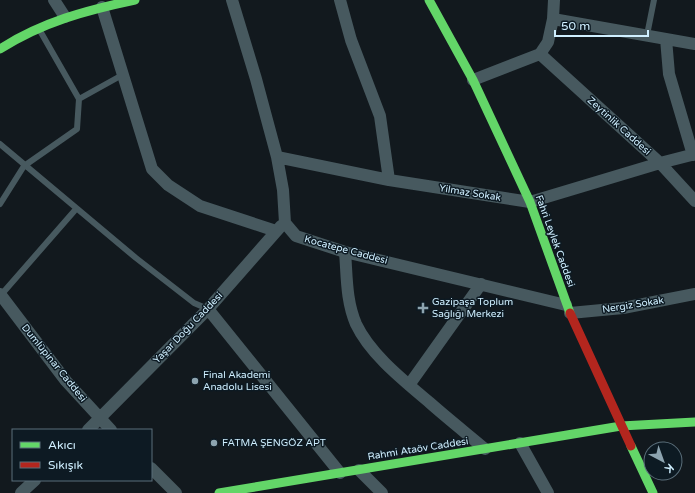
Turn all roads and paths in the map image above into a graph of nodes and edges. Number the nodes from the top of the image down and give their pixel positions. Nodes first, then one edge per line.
1 (54, 0) edge
2 (135, 0) edge
3 (232, 0) edge
4 (340, 0) edge
5 (429, 0) edge
6 (554, 0) edge
7 (654, 0) edge
8 (102, 7) junction
9 (65, 17) junction
10 (553, 19) junction
11 (38, 28) junction
12 (647, 36) junction
13 (666, 39) junction
14 (695, 44) edge
15 (0, 49) edge
16 (540, 54) junction
17 (124, 74) junction
18 (473, 80) junction
19 (78, 99) junction
20 (0, 144) edge
21 (694, 154) edge
22 (277, 157) junction
23 (660, 163) junction
24 (24, 166) junction
25 (389, 180) junction
26 (695, 201) edge
27 (530, 202) junction
28 (0, 204) edge
29 (76, 209) junction
30 (280, 226) junction
31 (345, 252) junction
32 (481, 284) junction
33 (0, 294) edge
34 (695, 294) edge
35 (208, 309) junction
36 (568, 309) junction
37 (409, 385) junction
38 (100, 419) junction
39 (695, 422) edge
40 (621, 426) junction
41 (89, 429) edge
42 (110, 429) edge
43 (520, 443) junction
44 (485, 449) junction
45 (152, 469) edge
46 (359, 470) junction
47 (340, 473) junction
48 (34, 481) edge
49 (21, 493) edge
50 (176, 493) edge
51 (219, 493) edge
52 (382, 493) edge
53 (548, 493) edge
54 (653, 493) edge

1 - 9 street
2 - 8 street
3 - 22 street
4 - 25 street
5 - 18 street, Fahri Leylek Caddesi
6 - 10 street
7 - 12 lane
8 - 9 street
8 - 17 street
9 - 11 street
10 - 12 street
10 - 16 street
11 - 15 street
11 - 19 lane
12 - 13 street
13 - 14 street
13 - 21 street
16 - 18 street
16 - 23 street, Zeytinlik Caddesi
17 - 19 lane
17 - 30 street
18 - 27 street, Fahri Leylek Caddesi
19 - 24 lane
20 - 24 lane
21 - 23 street, Yilmaz Sokak
22 - 25 street, Yilmaz Sokak
22 - 30 street
23 - 26 street, Zeytinlik Caddesi
23 - 27 street, Yilmaz Sokak
24 - 28 lane
24 - 29 lane
25 - 27 street, Yilmaz Sokak
27 - 36 street, Fahri Leylek Caddesi
29 - 33 lane
29 - 35 lane
30 - 31 street, Kocatepe Caddesi
30 - 35 street, Yaşar Doğu Caddesi
31 - 32 street, Kocatepe Caddesi
31 - 37 street
32 - 36 street, Kocatepe Caddesi
32 - 37 street
33 - 38 street, Dumlüpinar Caddesi
34 - 36 street, Nergiz Sokak
35 - 38 street, Yaşar Doğu Caddesi
35 - 47 street
36 - 40 street, Fahri Leylek Caddesi
37 - 44 street
38 - 41 street, Yaşar Doğu Caddesi
38 - 42 street, Dumlüpinar Caddesi
39 - 40 street
40 - 43 street, Rahmi Ataöv Caddesi
40 - 54 street, Fahri Leylek Caddesi
43 - 44 street, Rahmi Ataöv Caddesi
43 - 53 street
44 - 46 street, Rahmi Ataöv Caddesi
45 - 50 street
46 - 47 street, Rahmi Ataöv Caddesi
46 - 52 street
47 - 51 street, Rahmi Ataöv Caddesi
48 - 49 street

